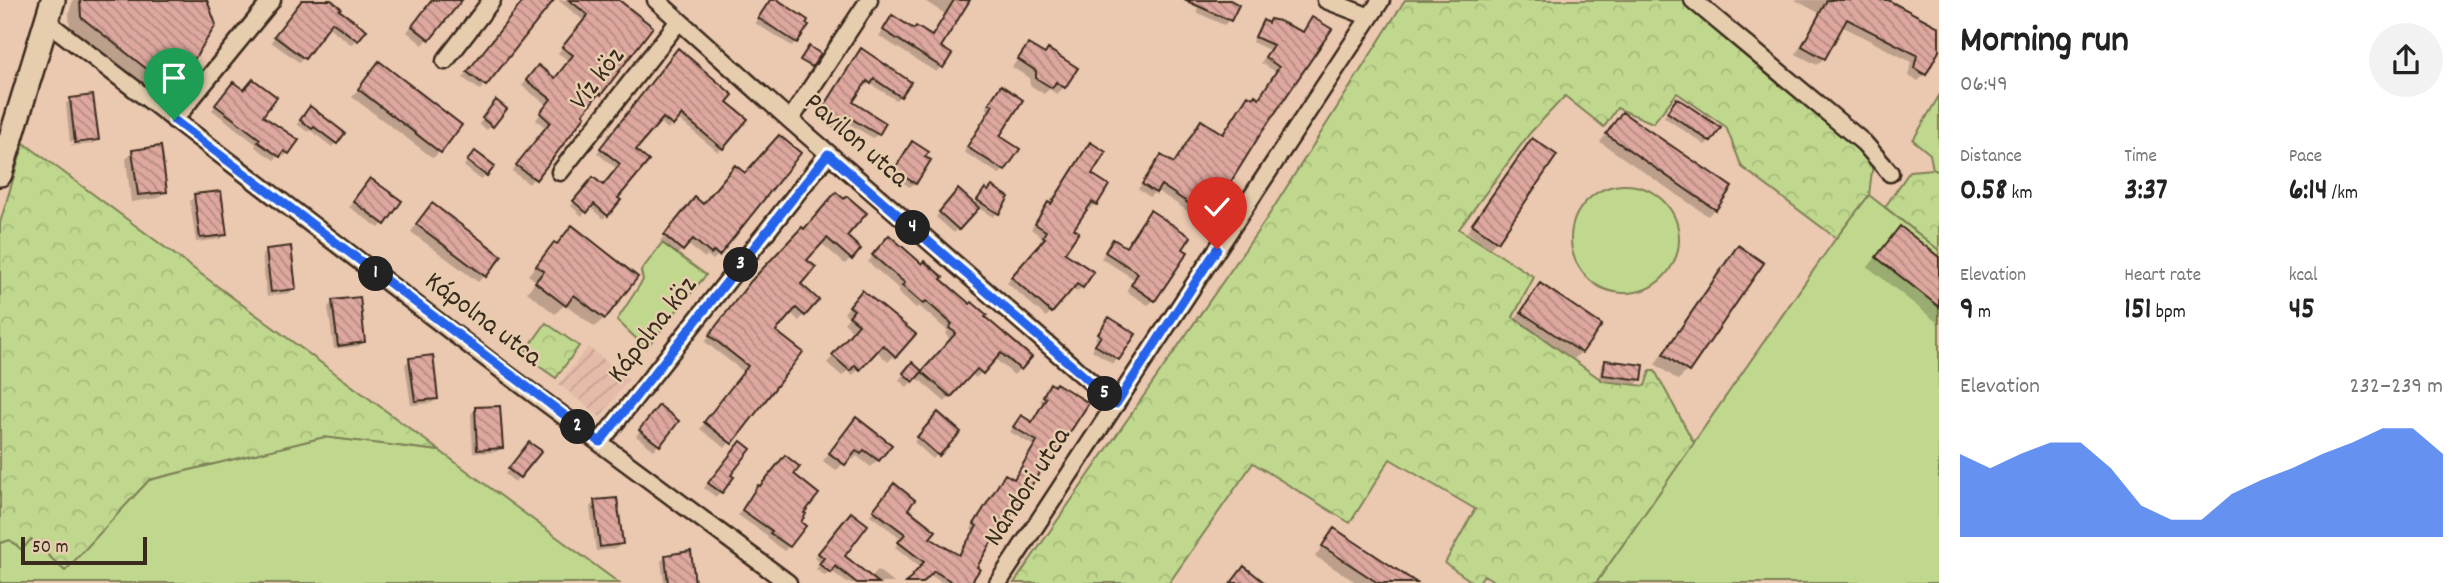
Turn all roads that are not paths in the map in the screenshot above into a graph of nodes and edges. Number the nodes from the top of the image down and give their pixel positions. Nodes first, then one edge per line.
1 (272, 0) edge
2 (492, 0) edge
3 (656, 0) edge
4 (869, 0) edge
5 (1326, 0) edge
6 (1381, 0) edge
7 (1693, 0) edge
8 (49, 11) edge
9 (1370, 18) junction
10 (679, 21) junction
11 (445, 61) dead end
12 (174, 120) junction
13 (790, 120) junction
14 (828, 154) junction
15 (560, 172) dead end
16 (1890, 173) dead end
17 (0, 174) edge
18 (1116, 404) junction
19 (600, 442) junction
20 (788, 583) edge
21 (998, 583) edge

1 - 12 street
2 - 11 street
3 - 10 street, Pavilon utca
4 - 13 street
5 - 9 street
6 - 9 street, Nándori utca
7 - 16 street
8 - 12 street, Kápolna utca
8 - 17 street
9 - 18 street, Nándori utca
10 - 13 street, Pavilon utca
10 - 15 street, Víz köz
12 - 19 street, Kápolna utca
13 - 14 street, Pavilon utca
14 - 18 street, Pavilon utca
14 - 19 street, Kápolna köz
18 - 21 street, Nándori utca
19 - 20 street, Kápolna utca

